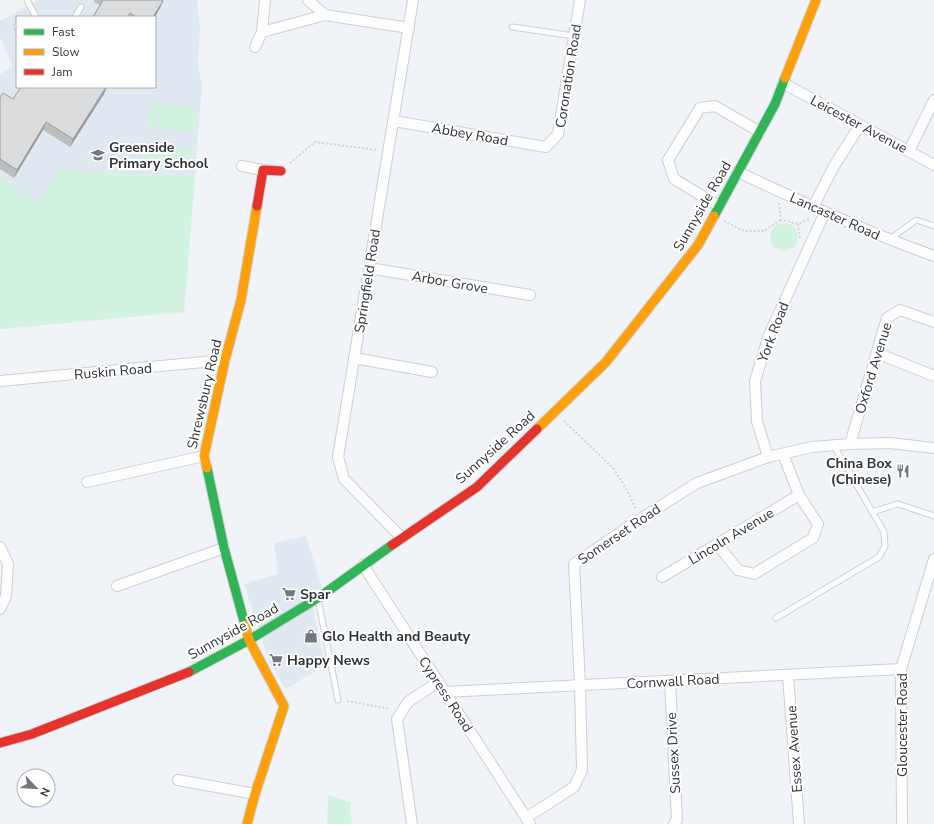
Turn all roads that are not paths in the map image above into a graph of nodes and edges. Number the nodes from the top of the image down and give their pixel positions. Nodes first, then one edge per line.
1 (28, 0) edge
2 (265, 0) edge
3 (308, 0) edge
4 (413, 0) edge
5 (580, 0) edge
6 (816, 0) edge
7 (81, 7) dead end
8 (325, 15) junction
9 (36, 16) edge
10 (76, 16) edge
11 (512, 26) dead end
12 (409, 28) junction
13 (262, 32) junction
14 (574, 36) junction
15 (255, 47) dead end
16 (784, 83) junction
17 (934, 100) edge
18 (394, 121) junction
19 (860, 125) junction
20 (760, 132) junction
21 (546, 147) joint
22 (909, 151) junction
23 (934, 165) edge
24 (242, 166) dead end
25 (263, 170) junction
26 (281, 171) road end
27 (738, 172) junction
28 (719, 206) junction
29 (813, 207) junction
30 (825, 212) junction
31 (934, 226) edge
32 (889, 240) junction
33 (934, 256) edge
34 (369, 268) junction
35 (530, 296) dead end
36 (934, 322) edge
37 (876, 353) junction
38 (354, 358) junction
39 (225, 360) junction
40 (432, 372) dead end
41 (934, 376) edge
42 (0, 382) edge
43 (850, 444) junction
44 (834, 446) junction
45 (934, 448) edge
46 (783, 454) junction
47 (204, 456) junction
48 (768, 457) junction
49 (87, 482) dead end
50 (799, 495) junction
51 (872, 512) junction
52 (934, 516) edge
53 (402, 538) junction
54 (717, 544) junction
55 (0, 547) edge
56 (224, 548) junction
57 (934, 559) edge
58 (363, 565) junction
59 (662, 577) dead end
60 (117, 586) dead end
61 (318, 598) junction
62 (0, 609) edge
63 (776, 618) dead end
64 (249, 640) junction
65 (901, 669) junction
66 (788, 674) junction
67 (670, 681) junction
68 (438, 682) junction
69 (580, 685) junction
70 (445, 692) junction
71 (338, 700) road end
72 (0, 743) edge
73 (178, 780) dead end
74 (255, 794) junction
75 (528, 821) edge
76 (247, 824) edge
77 (412, 824) edge
78 (674, 824) edge
79 (799, 824) edge
80 (902, 824) edge

1 - 9 lane
2 - 13 street
3 - 8 street
4 - 12 street, Springfield Road
5 - 14 street, Coronation Road
6 - 16 street, Sunnyside Road
7 - 10 lane
8 - 12 street
8 - 13 street
11 - 14 lane
12 - 18 street, Springfield Road
13 - 15 street
14 - 21 street, Coronation Road
16 - 19 street, Leicester Avenue
16 - 20 street, Sunnyside Road
17 - 22 street
18 - 21 street, Abbey Road
18 - 34 street, Springfield Road
19 - 22 street, Leicester Avenue
19 - 29 street
20 - 27 street, Sunnyside Road
20 - 28 street
22 - 23 street, Leicester Avenue
24 - 25 street
25 - 26 street
25 - 39 street, Shrewsbury Road
27 - 28 street, Sunnyside Road
27 - 29 street, Lancaster Road
28 - 53 street, Sunnyside Road
29 - 30 street, Lancaster Road
30 - 32 street, Lancaster Road
30 - 48 street, York Road
31 - 32 lane
32 - 33 street, Lancaster Road
34 - 35 street, Arbor Grove
34 - 38 street, Springfield Road
36 - 37 street, Oxford Avenue
37 - 41 street
37 - 43 street, Oxford Avenue
38 - 40 street
38 - 53 street, Springfield Road
39 - 42 street, Ruskin Road
39 - 47 street, Shrewsbury Road
43 - 44 street, Somerset Road
43 - 45 street, Somerset Road
44 - 46 street, Somerset Road
44 - 51 lane
46 - 48 street, Somerset Road
46 - 50 street
47 - 49 street
47 - 56 street, Shrewsbury Road
48 - 69 street, Somerset Road
50 - 54 street, Lincoln Avenue
50 - 54 street
51 - 52 lane
51 - 63 lane
53 - 58 street, Sunnyside Road
54 - 59 street, Lincoln Avenue
55 - 62 street
56 - 60 street
56 - 64 street, Shrewsbury Road
57 - 65 street, Gloucester Road
58 - 61 street, Sunnyside Road
58 - 68 street, Cypress Road
61 - 64 street, Sunnyside Road
61 - 71 lane
64 - 72 street, Sunnyside Road
64 - 74 street, Shrewsbury Road
65 - 66 street, Cornwall Road
65 - 80 street, Gloucester Road
66 - 67 street, Cornwall Road
66 - 79 street, Essex Avenue
67 - 69 street, Cornwall Road
67 - 78 street, Sussex Drive
68 - 70 street, Cypress Road
68 - 77 street
69 - 70 street, Cornwall Road
69 - 75 street, Somerset Road
70 - 75 street, Cypress Road
73 - 74 street
74 - 76 street, Shrewsbury Road

